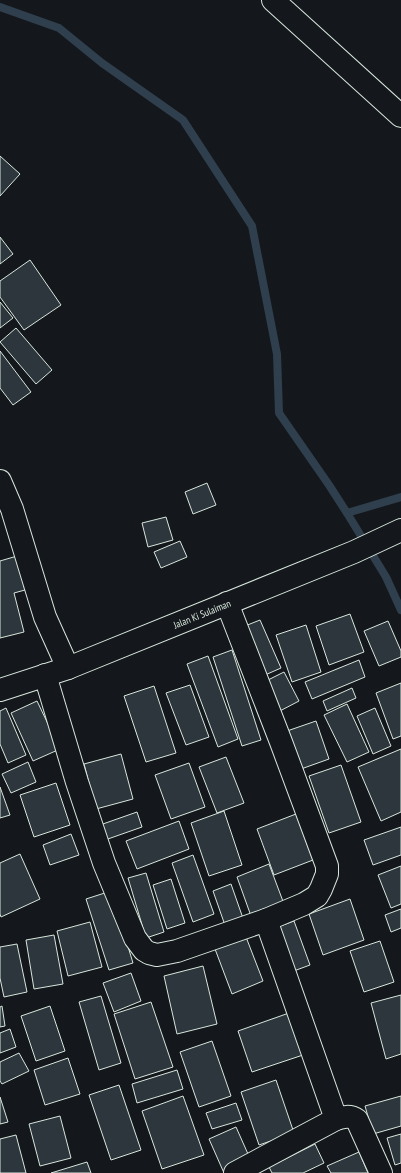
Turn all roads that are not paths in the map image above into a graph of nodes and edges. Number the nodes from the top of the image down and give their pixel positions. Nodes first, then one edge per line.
1 (273, 0) edge
2 (401, 116) edge
3 (0, 480) edge
4 (401, 530) edge
5 (227, 604) junction
6 (68, 668) junction
7 (45, 675) junction
8 (0, 690) edge
9 (266, 920) junction
10 (336, 1119) junction
11 (235, 1173) edge
12 (381, 1173) edge

1 - 2 street
3 - 6 street
4 - 5 street, Jalan Ki Sulaiman
5 - 6 street, Jalan Ki Sulaiman
5 - 9 street
6 - 7 street, Jalan Ki Sulaiman
7 - 8 street, Jalan Ki Sulaiman
7 - 9 street
9 - 10 street
10 - 11 street
10 - 12 street

